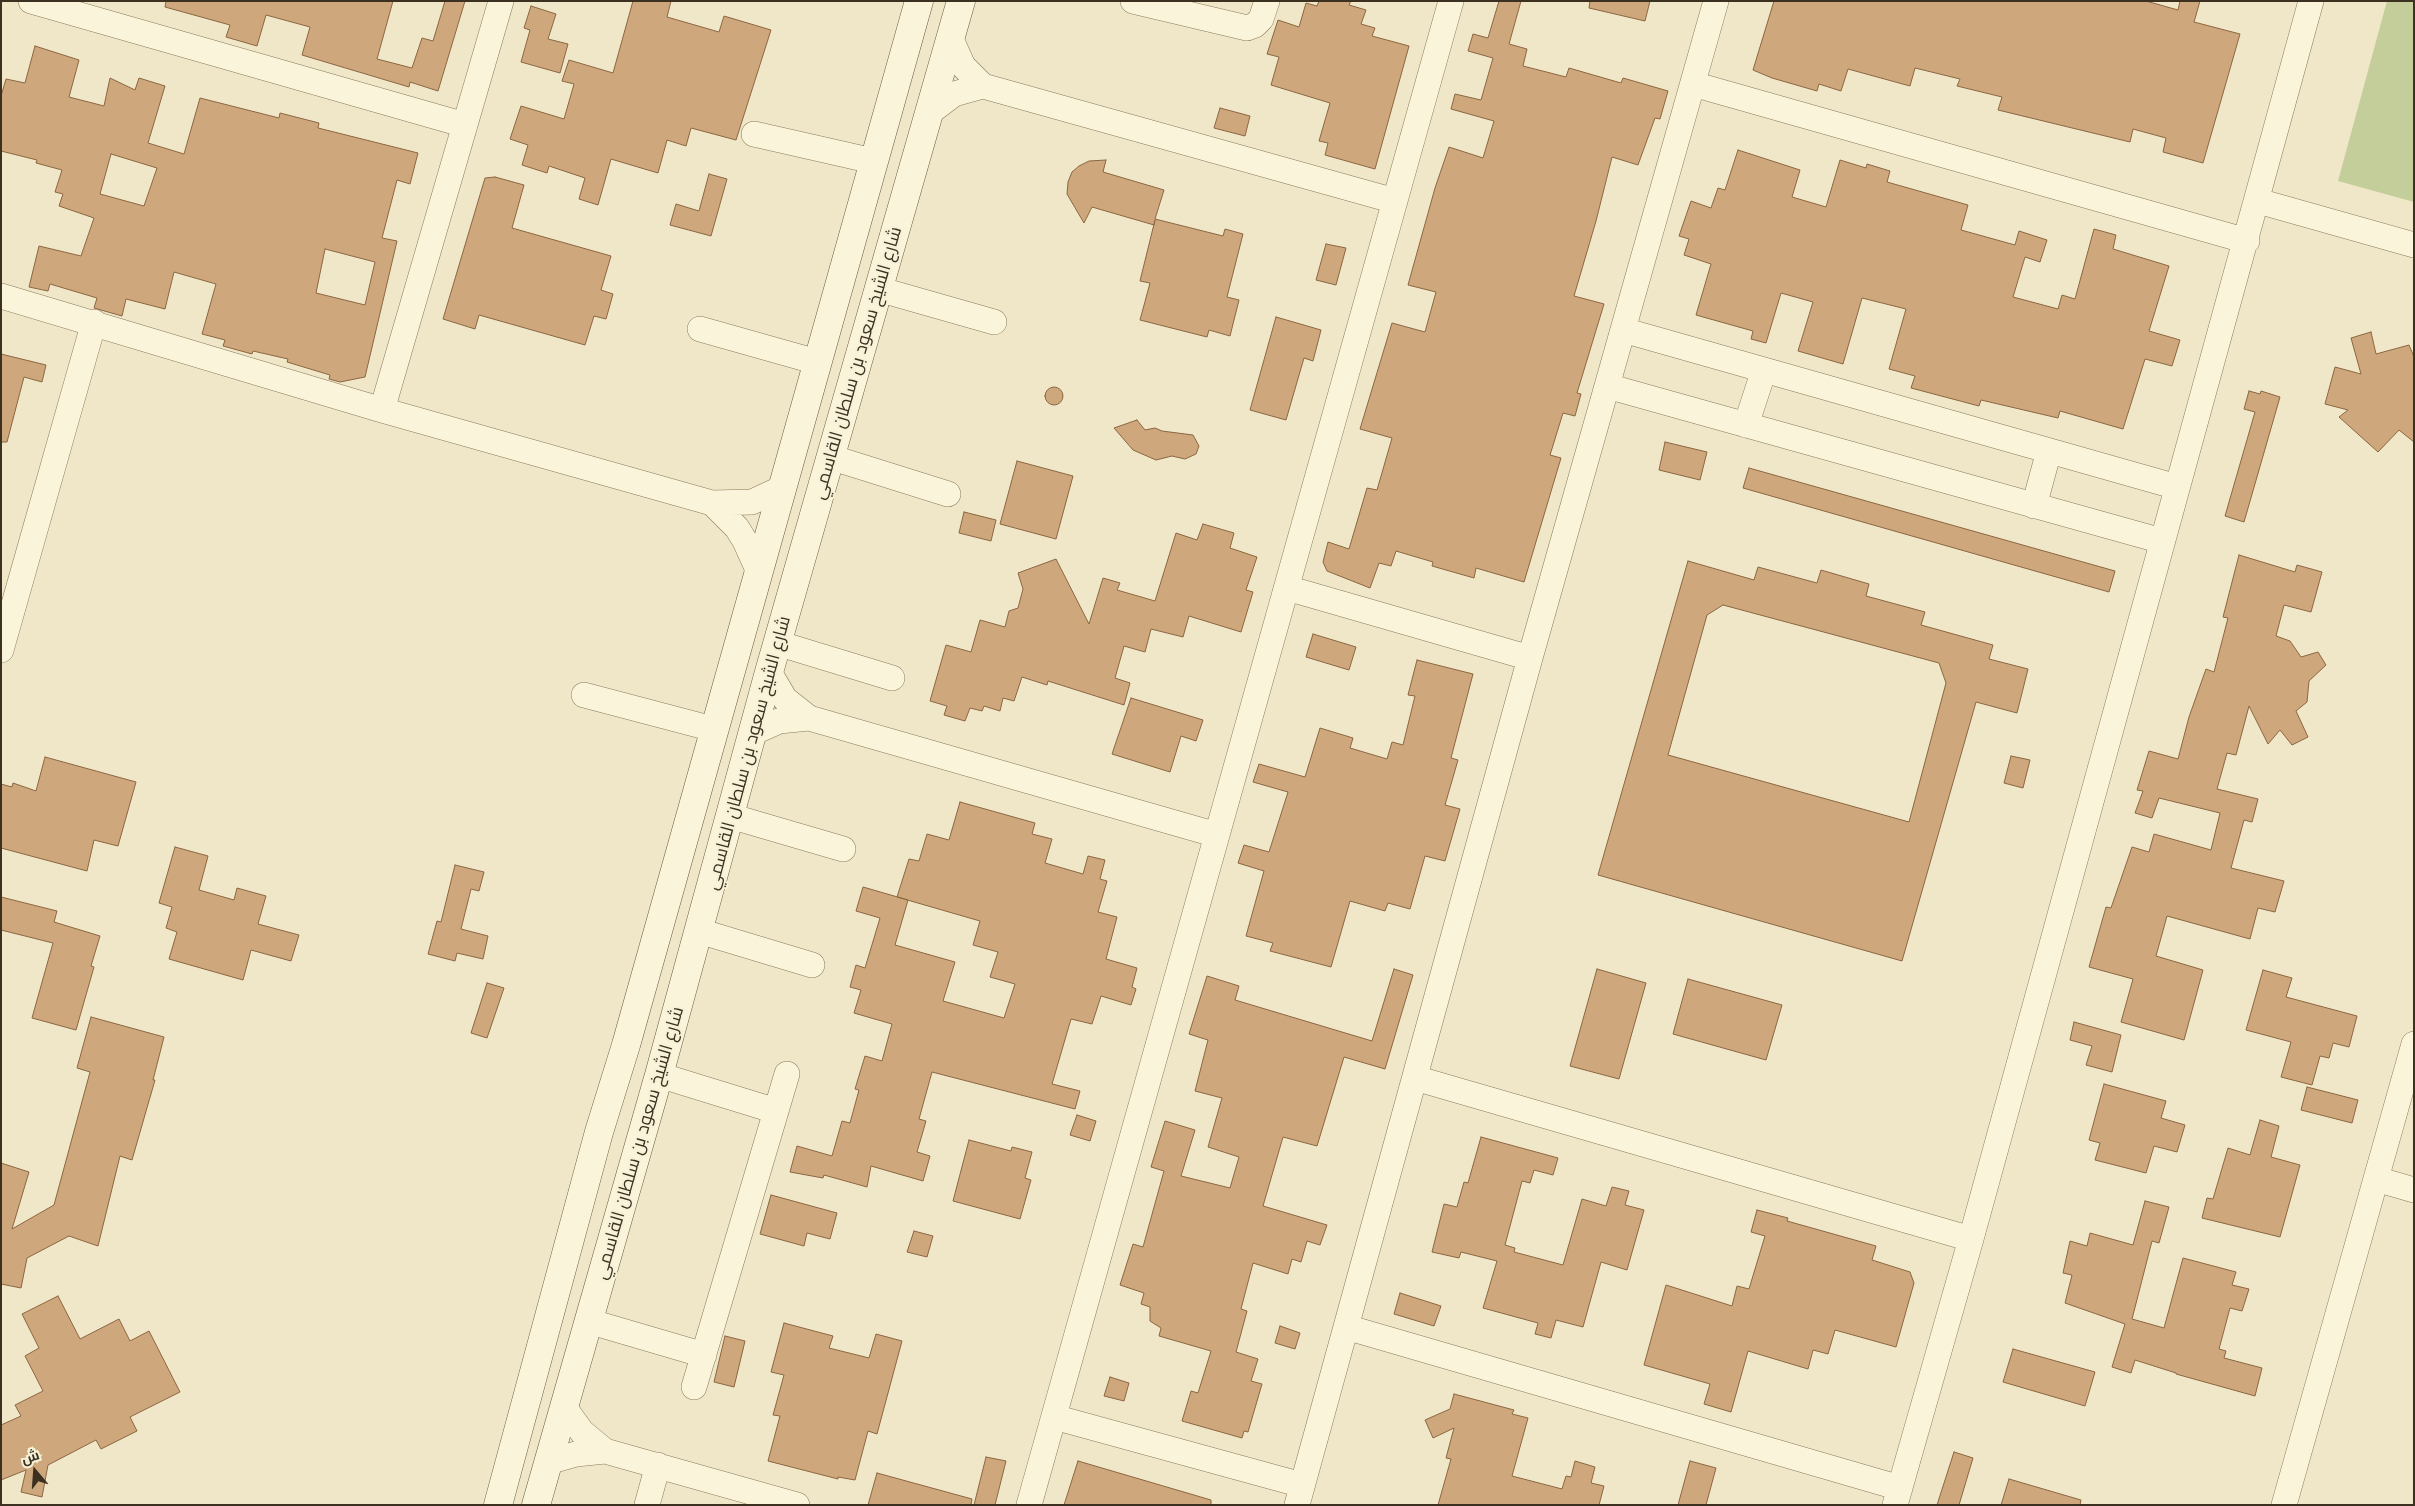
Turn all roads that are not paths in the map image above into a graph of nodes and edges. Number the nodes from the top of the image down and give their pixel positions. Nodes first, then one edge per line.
1 (31, 1) edge
2 (501, 1) edge
3 (919, 1) edge
4 (961, 1) edge
5 (1133, 1) edge
6 (1267, 1) edge
7 (1451, 1) edge
8 (1716, 1) edge
9 (2311, 1) edge
10 (951, 39) junction
11 (1693, 84) junction
12 (983, 86) junction
13 (930, 112) junction
14 (465, 125) junction
15 (754, 134) dead end
16 (873, 161) junction
17 (1395, 201) junction
18 (2258, 201) junction
19 (2246, 241) junction
20 (2414, 245) edge
21 (878, 289) junction
22 (1, 296) edge
23 (94, 322) junction
24 (994, 322) dead end
25 (700, 330) dead end
26 (1622, 330) junction
27 (817, 362) junction
28 (1764, 370) junction
29 (1607, 386) junction
30 (382, 410) junction
31 (1746, 425) junction
32 (2049, 451) junction
33 (830, 457) junction
34 (2177, 487) junction
35 (780, 490) junction
36 (948, 494) dead end
37 (712, 502) junction
38 (2034, 506) junction
39 (2162, 541) junction
40 (758, 570) junction
41 (1287, 588) junction
42 (777, 643) junction
43 (1, 650) edge
44 (1530, 658) junction
45 (769, 672) junction
46 (892, 678) dead end
47 (584, 695) dead end
48 (809, 718) junction
49 (713, 729) junction
50 (752, 733) junction
51 (730, 816) junction
52 (1218, 834) junction
53 (844, 849) dead end
54 (699, 931) junction
55 (812, 965) dead end
56 (2414, 1044) edge
57 (787, 1074) dead end
58 (659, 1076) junction
59 (1415, 1078) junction
60 (776, 1111) junction
61 (599, 1132) junction
62 (630, 1179) junction
63 (2376, 1179) junction
64 (2414, 1190) edge
65 (1971, 1239) junction
66 (588, 1321) junction
67 (1346, 1327) junction
68 (704, 1355) junction
69 (694, 1387) dead end
70 (564, 1406) junction
71 (1054, 1418) junction
72 (605, 1452) junction
73 (548, 1462) junction
74 (658, 1465) junction
75 (1299, 1495) edge
76 (1898, 1496) edge
77 (498, 1505) edge
78 (536, 1505) edge
79 (647, 1505) edge
80 (797, 1505) edge
81 (1029, 1505) edge
82 (2284, 1505) edge

1 - 14 street
2 - 14 street
3 - 16 main road
4 - 10 main road, شارع الشيخ سعود بن سلطان القاسمي
5 - 6 street
7 - 17 street
8 - 11 street
9 - 18 street
10 - 12 street
10 - 13 main road, شارع الشيخ سعود بن سلطان القاسمي
11 - 19 street
11 - 26 street
12 - 13 street
12 - 17 street
13 - 21 main road, شارع الشيخ سعود بن سلطان القاسمي
14 - 30 street
15 - 16 street
16 - 27 main road
17 - 41 street
18 - 19 street
18 - 20 street
19 - 34 street
21 - 24 street
21 - 33 main road, شارع الشيخ سعود بن سلطان القاسمي
22 - 23 street
23 - 30 street
23 - 43 street
25 - 27 street
26 - 28 street
26 - 29 street
27 - 35 main road
28 - 31 street
28 - 32 street
29 - 31 street
29 - 44 street
30 - 37 street
31 - 38 street
32 - 34 street
32 - 38 street
33 - 36 street
33 - 42 main road, شارع الشيخ سعود بن سلطان القاسمي
34 - 39 street
35 - 37 street
35 - 40 main road
37 - 40 street
38 - 39 street
39 - 65 street
40 - 49 main road
41 - 44 street
41 - 52 street
42 - 45 main road, شارع الشيخ سعود بن سلطان القاسمي
42 - 46 street
44 - 59 street
45 - 48 street
45 - 50 main road, شارع الشيخ سعود بن سلطان القاسمي
47 - 49 street
48 - 50 street
48 - 52 street
49 - 61 main road
50 - 51 main road, شارع الشيخ سعود بن سلطان القاسمي
51 - 53 street
51 - 54 main road, شارع الشيخ سعود بن سلطان القاسمي
52 - 71 street
54 - 55 street
54 - 58 main road, شارع الشيخ سعود بن سلطان القاسمي
56 - 63 street
57 - 60 street
58 - 60 street
58 - 62 main road, شارع الشيخ سعود بن سلطان القاسمي
59 - 65 street
59 - 67 street
60 - 68 street
61 - 62 main road
61 - 77 main road
62 - 66 main road, شارع الشيخ سعود بن سلطان القاسمي
63 - 64 street
63 - 82 street
65 - 76 street
66 - 68 street
66 - 70 main road, شارع الشيخ سعود بن سلطان القاسمي
67 - 75 street
67 - 76 street
68 - 69 street
70 - 72 street
70 - 73 main road, شارع الشيخ سعود بن سلطان القاسمي
71 - 75 street
71 - 81 street
72 - 73 street
72 - 74 street
73 - 78 main road, شارع الشيخ سعود بن سلطان القاسمي
74 - 79 street
74 - 80 street

